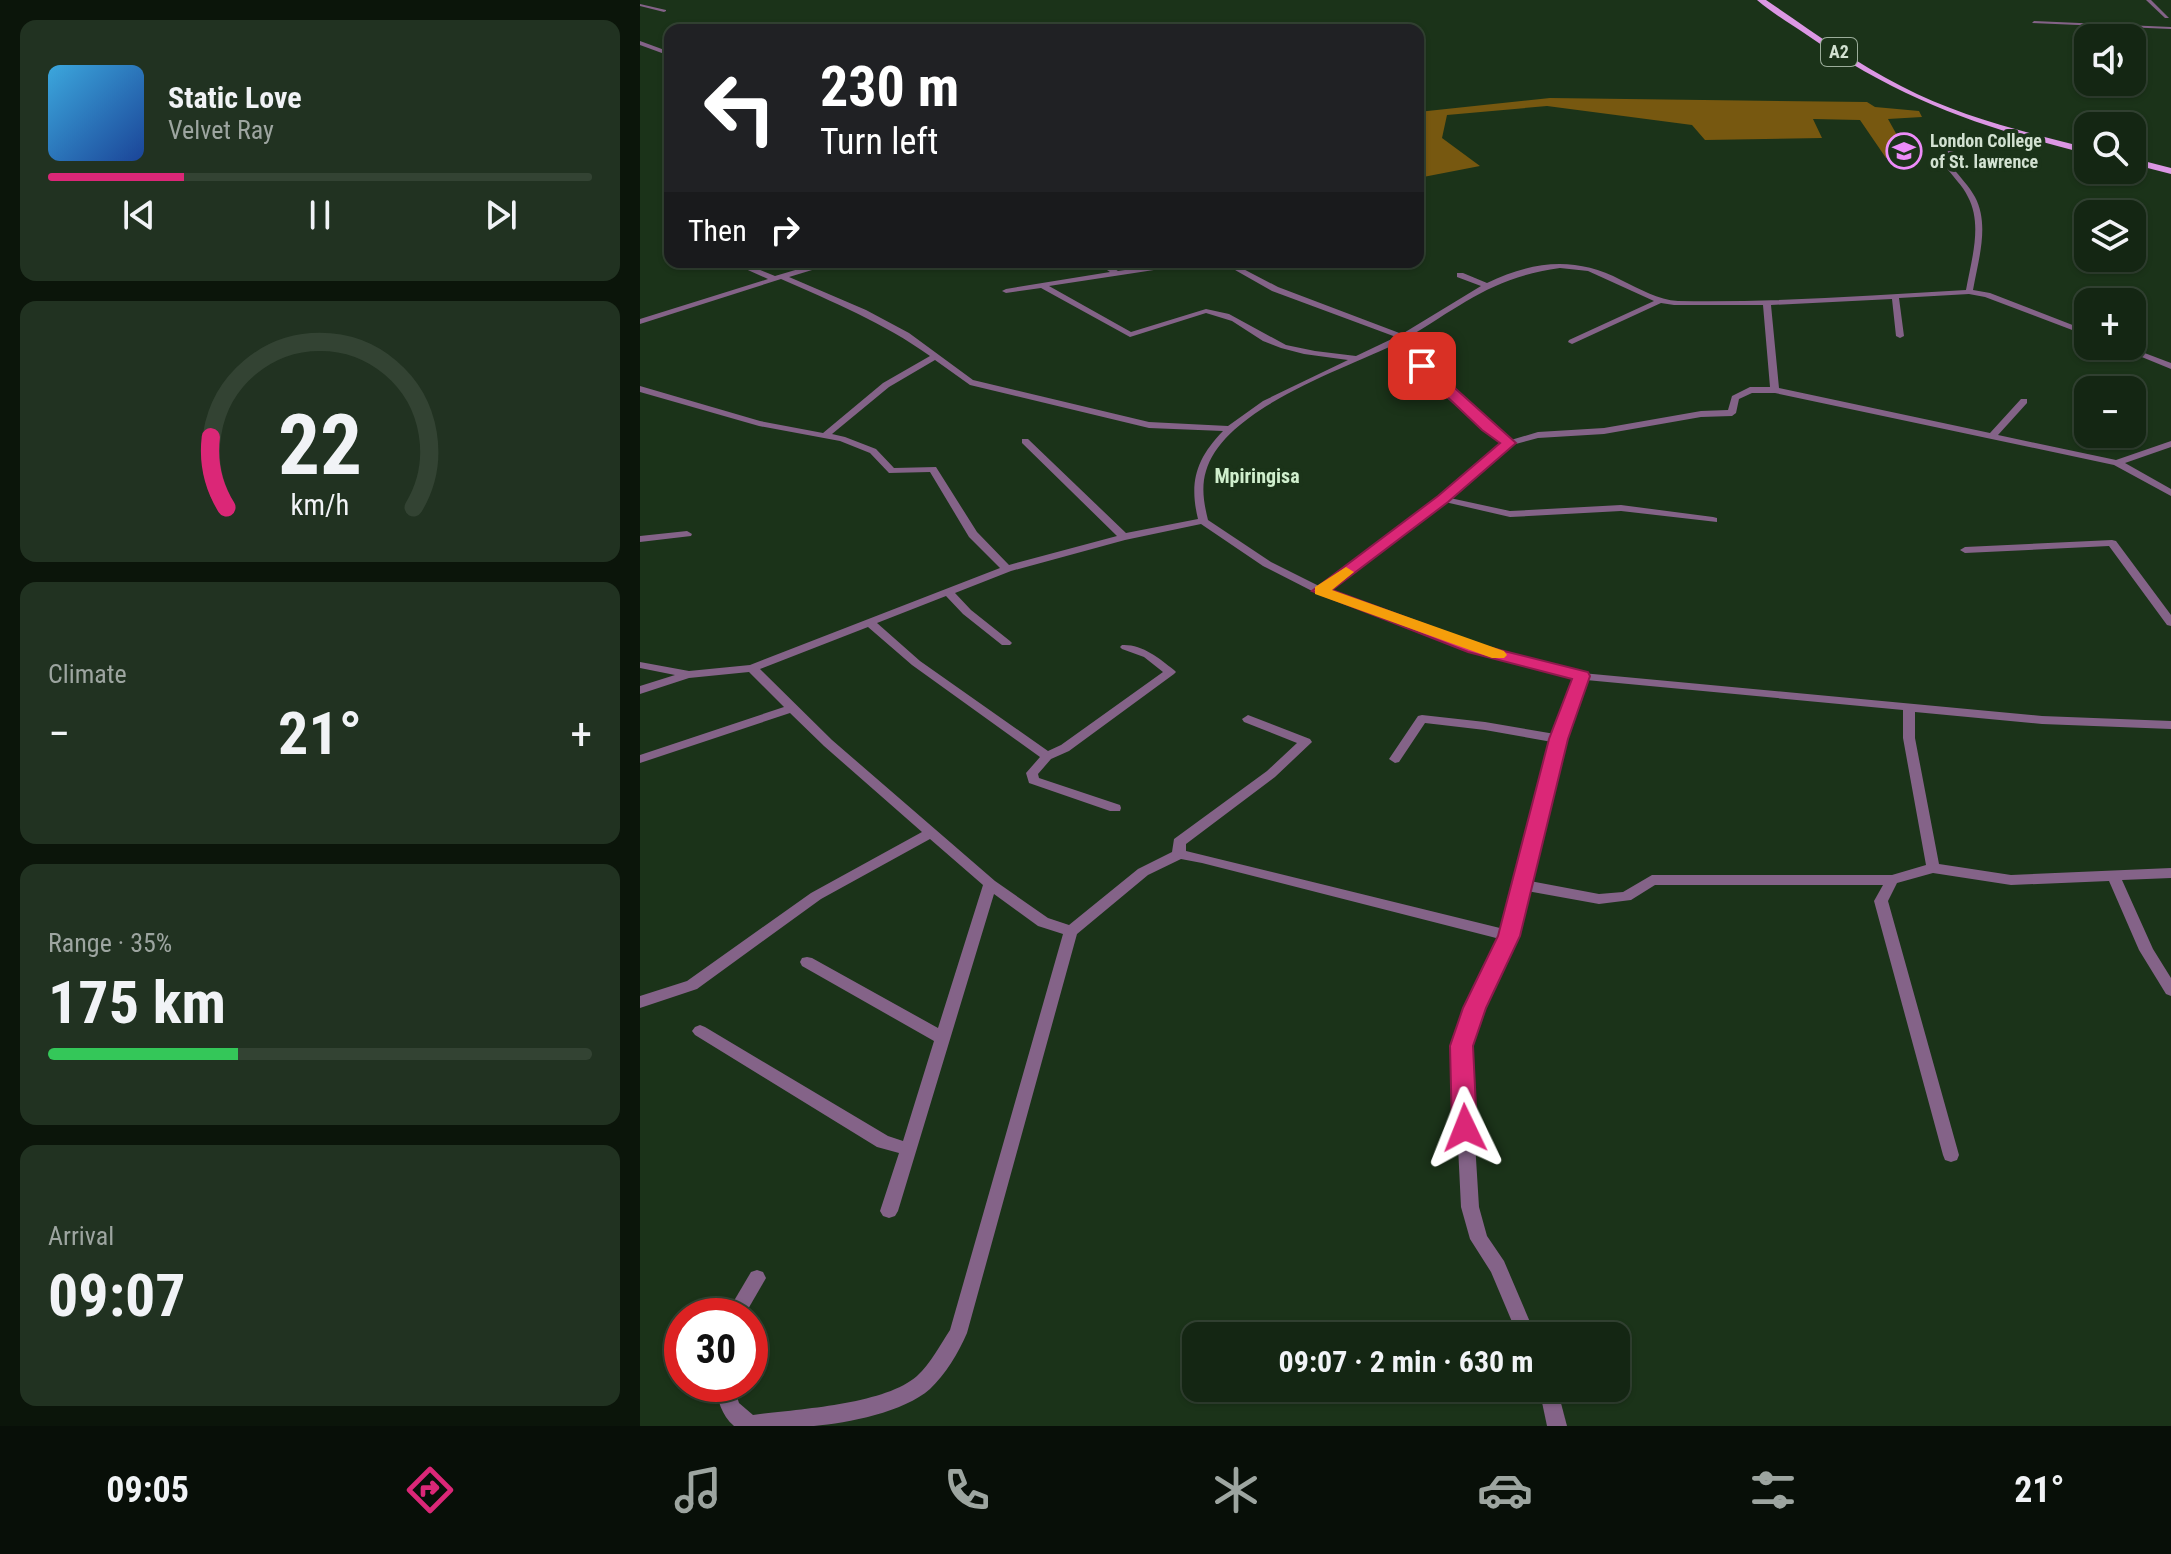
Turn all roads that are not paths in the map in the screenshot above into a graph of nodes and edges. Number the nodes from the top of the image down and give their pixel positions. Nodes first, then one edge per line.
1 (1761, 0) edge
2 (1976, 0) edge
3 (2010, 0) edge
4 (2148, 0) edge
5 (640, 5) edge
6 (664, 11) dead end
7 (2167, 17) dead end
8 (2034, 22) dead end
9 (2171, 28) edge
10 (640, 43) edge
11 (664, 52) edge
12 (2042, 140) junction
13 (2074, 148) edge
14 (2146, 165) edge
15 (2171, 171) edge
16 (750, 268) edge
17 (810, 268) edge
18 (1109, 268) edge
19 (1153, 268) edge
20 (1237, 268) edge
21 (1117, 273) junction
22 (1460, 275) dead end
23 (778, 278) junction
24 (1487, 286) junction
25 (1044, 287) junction
26 (1006, 291) dead end
27 (1969, 292) junction
28 (1895, 295) junction
29 (1659, 301) junction
30 (1767, 303) junction
31 (640, 322) edge
32 (2074, 329) edge
33 (1900, 336) dead end
34 (1402, 337) junction
35 (1572, 342) dead end
36 (2146, 356) edge
37 (933, 358) junction
38 (1357, 359) junction
39 (2171, 366) edge
40 (640, 389) edge
41 (1775, 390) junction
42 (2024, 401) dead end
43 (1230, 429) junction
44 (825, 436) junction
45 (1991, 437) junction
46 (1025, 441) dead end
47 (1509, 443) junction
48 (2171, 444) edge
49 (2117, 463) junction
50 (2171, 493) edge
51 (1443, 499) junction
52 (1713, 520) dead end
53 (1203, 521) junction
54 (687, 534) dead end
55 (1124, 537) junction
56 (640, 539) edge
57 (1965, 550) dead end
58 (1007, 569) junction
59 (1320, 591) junction
60 (948, 592) junction
61 (870, 623) junction
62 (2171, 623) edge
63 (1006, 643) dead end
64 (1126, 647) dead end
65 (640, 665) edge
66 (752, 668) junction
67 (688, 675) junction
68 (1582, 676) junction
69 (640, 690) edge
70 (792, 708) junction
71 (1909, 708) junction
72 (1248, 719) dead end
73 (2171, 725) edge
74 (1559, 739) junction
75 (1047, 756) junction
76 (640, 759) edge
77 (1395, 759) dead end
78 (1115, 808) dead end
79 (931, 833) junction
80 (1179, 854) junction
81 (1933, 868) junction
82 (2171, 873) edge
83 (2114, 877) junction
84 (1892, 880) junction
85 (990, 884) junction
86 (1524, 885) junction
87 (1071, 931) junction
88 (1509, 936) junction
89 (807, 962) dead end
90 (2171, 990) edge
91 (640, 1002) edge
92 (700, 1031) dead end
93 (942, 1038) junction
94 (907, 1149) junction
95 (1951, 1155) dead end
96 (889, 1211) dead end
97 (757, 1278) dead end
98 (745, 1298) edge
99 (1521, 1322) edge
100 (727, 1402) edge
101 (1551, 1402) edge
102 (1557, 1426) edge

1 - 12 main road, A2
2 - 3 street
4 - 7 street
5 - 6 street
8 - 9 street
10 - 11 street
12 - 13 main road, A2
12 - 27 street
14 - 15 main road
16 - 23 street
17 - 23 street
18 - 21 street
19 - 21 street
20 - 34 street
21 - 25 street
22 - 24 street
23 - 31 street
23 - 37 street
24 - 29 street
24 - 34 street
25 - 26 street
25 - 38 street
27 - 28 street
27 - 32 street
28 - 30 street
28 - 33 street
29 - 30 street
29 - 35 street
30 - 41 street
34 - 38 street
34 - 47 street
36 - 39 street
37 - 43 street
37 - 44 street
38 - 43 street
40 - 44 street
41 - 45 street
41 - 47 street
42 - 45 street
43 - 53 street
44 - 58 street
45 - 49 street
46 - 55 street
47 - 51 street
48 - 49 street
49 - 50 street
51 - 52 street
51 - 59 street
53 - 55 street
53 - 59 street
54 - 56 street
55 - 58 street
57 - 62 street
58 - 60 street
59 - 68 street
60 - 61 street
60 - 63 street
61 - 66 street
61 - 75 street
64 - 75 street
65 - 67 street
66 - 67 street
66 - 70 street
67 - 69 street
68 - 71 street
68 - 74 street
70 - 76 street
70 - 79 street
71 - 73 street
71 - 81 street
72 - 80 street
74 - 77 street
74 - 86 street
75 - 78 street
79 - 85 street
79 - 91 street
80 - 87 street
80 - 88 street
81 - 83 street
81 - 84 street
82 - 83 street
83 - 90 street
84 - 86 street
84 - 95 street
85 - 87 street
85 - 93 street
86 - 88 street
87 - 100 street
88 - 99 street
89 - 93 street
92 - 94 street
93 - 94 street
94 - 96 street
97 - 98 street
101 - 102 street

